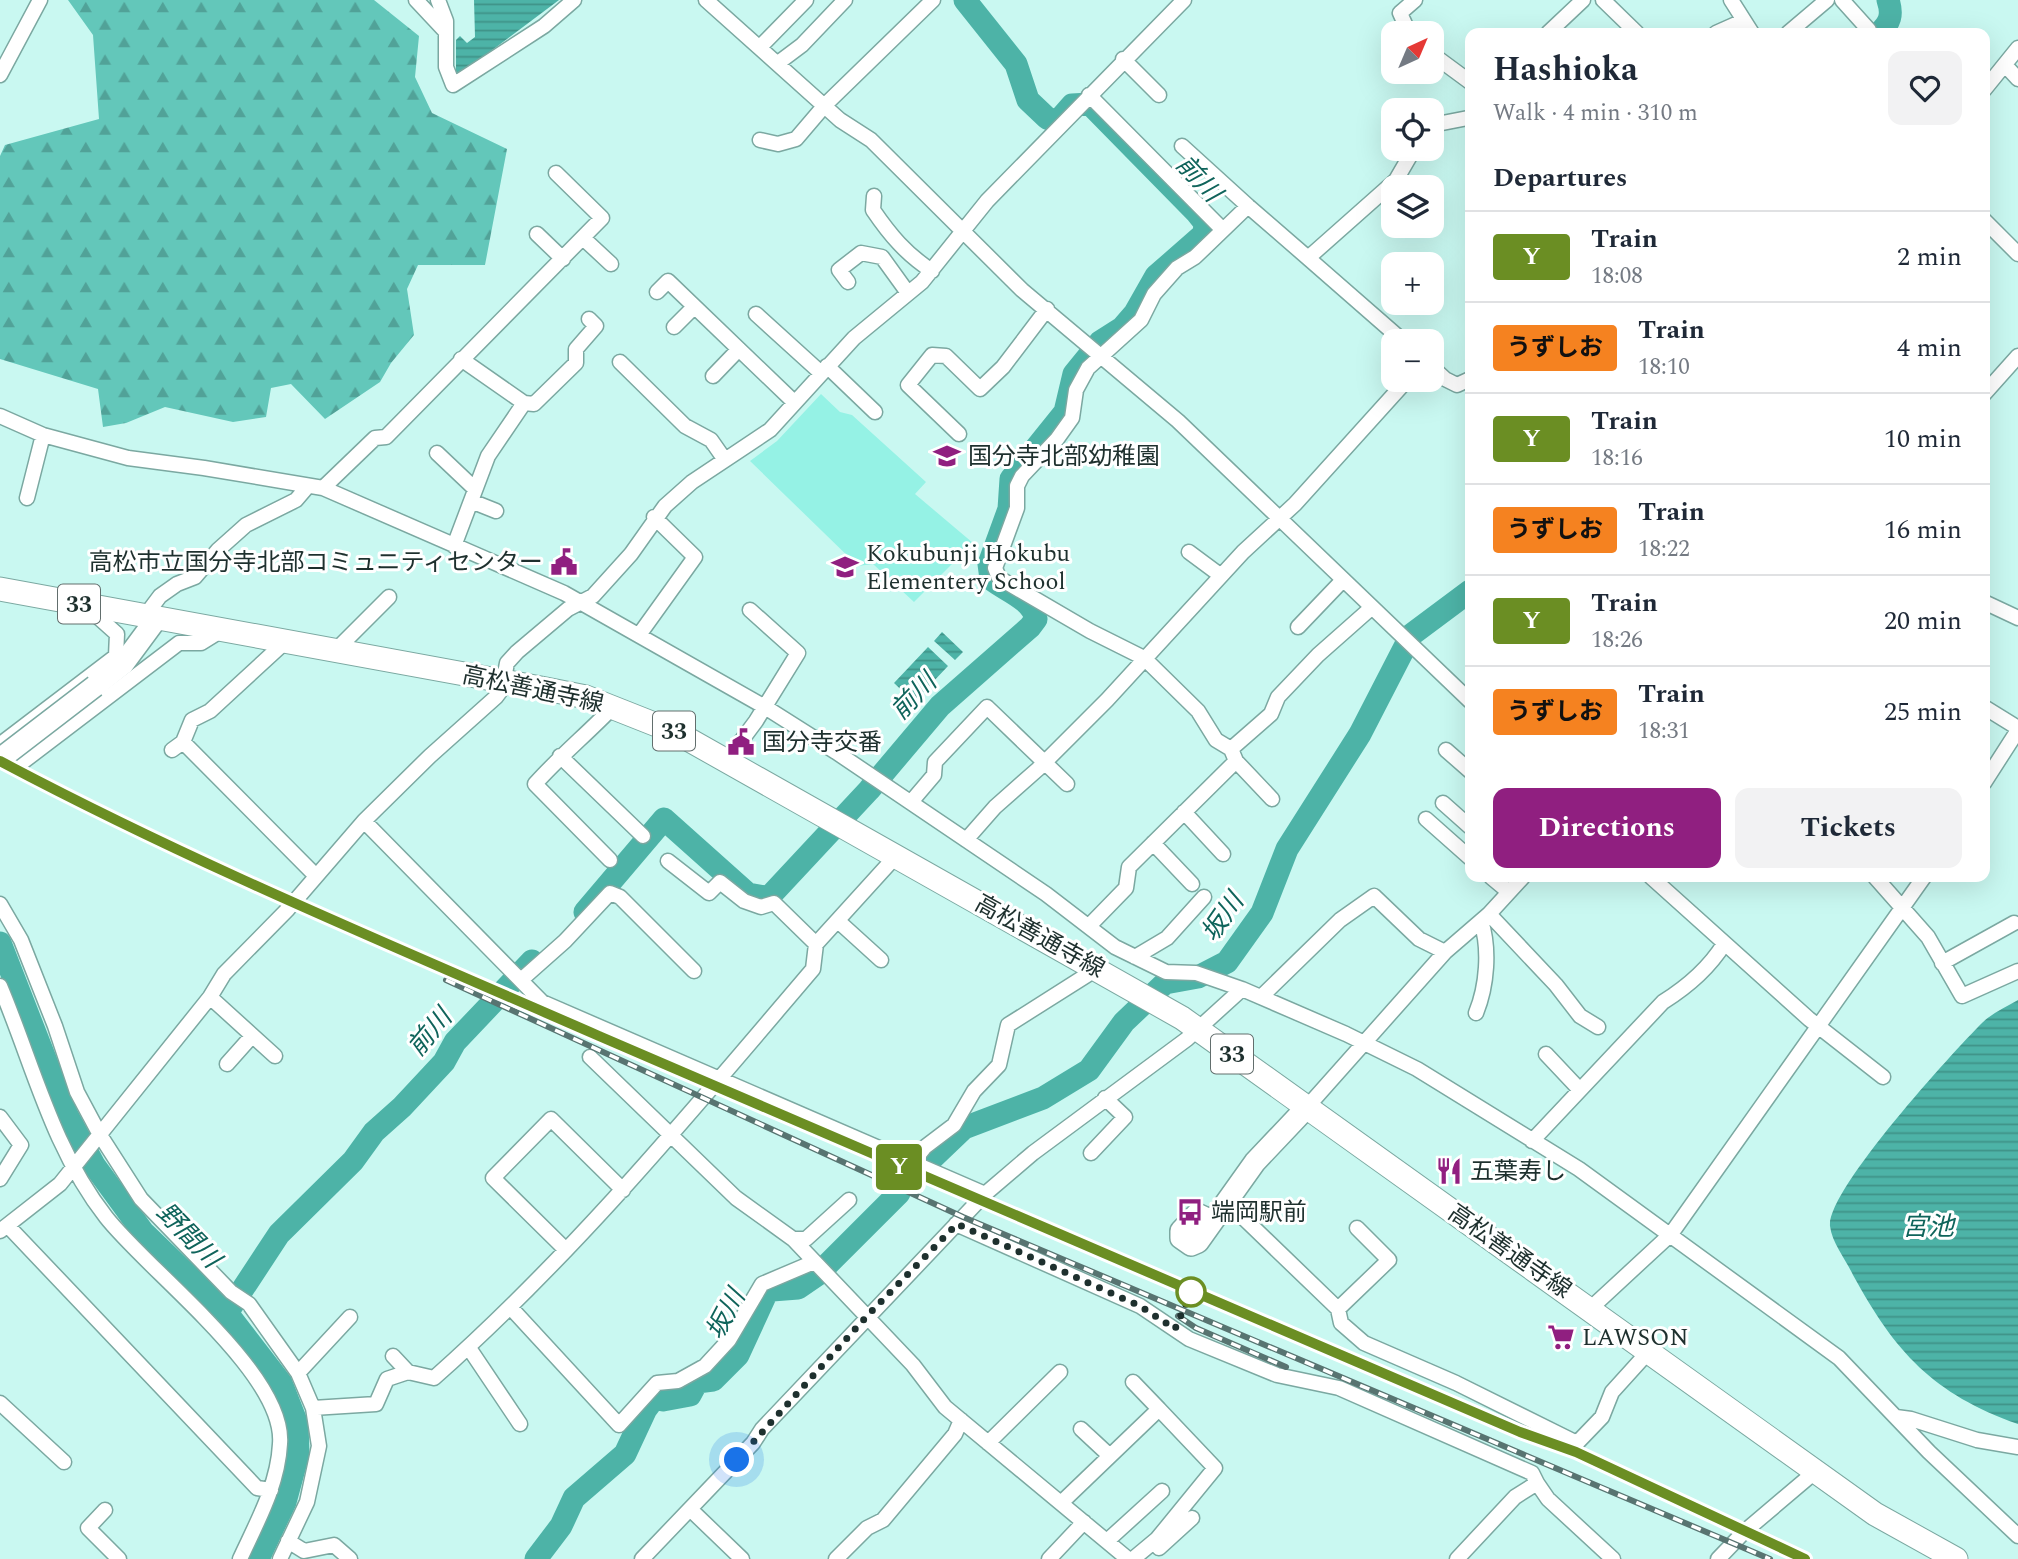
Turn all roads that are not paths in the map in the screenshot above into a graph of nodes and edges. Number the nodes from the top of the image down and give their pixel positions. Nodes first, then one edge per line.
1 (40, 0) edge
2 (416, 0) edge
3 (438, 0) edge
4 (574, 0) edge
5 (706, 0) edge
6 (806, 0) edge
7 (845, 0) edge
8 (933, 0) edge
9 (1184, 0) edge
10 (1415, 0) edge
11 (1583, 0) edge
12 (1603, 0) edge
13 (1731, 0) edge
14 (1827, 0) edge
15 (1842, 0) edge
16 (1404, 21) edge
17 (1747, 27) edge
18 (1553, 28) edge
19 (1632, 28) edge
20 (1794, 28) edge
21 (1866, 28) edge
22 (447, 33) junction
23 (760, 47) junction
24 (2018, 48) edge
25 (1123, 59) junction
26 (778, 63) junction
27 (1444, 63) edge
28 (2005, 65) junction
29 (0, 75) edge
30 (1465, 78) edge
31 (2018, 79) edge
32 (1990, 83) edge
33 (1089, 95) junction
34 (1159, 95) dead end
35 (825, 105) junction
36 (1465, 119) edge
37 (1444, 123) edge
38 (760, 140) dead end
39 (1182, 146) dead end
40 (1407, 161) edge
41 (556, 173) dead end
42 (874, 197) dead end
43 (1248, 205) junction
44 (1990, 226) edge
45 (1222, 229) junction
46 (964, 230) junction
47 (537, 234) dead end
48 (583, 238) junction
49 (2018, 254) edge
50 (1308, 258) junction
51 (563, 259) junction
52 (611, 264) dead end
53 (932, 271) junction
54 (848, 282) dead end
55 (657, 292) dead end
56 (908, 293) junction
57 (694, 307) junction
58 (1047, 309) junction
59 (756, 314) dead end
60 (597, 327) dead end
61 (674, 327) dead end
62 (1389, 329) edge
63 (739, 349) junction
64 (1103, 356) junction
65 (2018, 356) edge
66 (461, 359) junction
67 (620, 362) dead end
68 (824, 369) junction
69 (713, 376) dead end
70 (1444, 378) edge
71 (1465, 381) edge
72 (1990, 387) edge
73 (1396, 392) edge
74 (794, 402) junction
75 (524, 403) junction
76 (875, 412) dead end
77 (0, 416) edge
78 (959, 434) dead end
79 (43, 435) junction
80 (437, 453) dead end
81 (725, 460) junction
82 (315, 487) junction
83 (473, 495) junction
84 (27, 498) dead end
85 (496, 511) dead end
86 (654, 517) junction
87 (1279, 519) junction
88 (454, 546) junction
89 (1189, 552) dead end
90 (1220, 575) junction
91 (1342, 581) junction
92 (0, 589) edge
93 (389, 597) dead end
94 (580, 603) junction
95 (1990, 605) edge
96 (85, 606) junction
97 (1370, 609) junction
98 (750, 610) dead end
99 (151, 617) junction
100 (2018, 618) edge
101 (1298, 627) dead end
102 (222, 630) junction
103 (639, 635) junction
104 (285, 642) junction
105 (335, 651) junction
106 (1144, 658) junction
107 (503, 681) junction
108 (1465, 696) edge
109 (613, 707) junction
110 (765, 707) junction
111 (1990, 711) edge
112 (2018, 729) edge
113 (1446, 750) dead end
114 (1234, 755) junction
115 (560, 756) junction
116 (0, 759) edge
117 (727, 760) junction
118 (1045, 762) junction
119 (1465, 767) edge
120 (1990, 773) edge
121 (1067, 784) dead end
122 (1272, 799) dead end
123 (911, 802) junction
124 (1443, 803) dead end
125 (1184, 812) junction
126 (1426, 819) dead end
127 (364, 821) junction
128 (1465, 823) edge
129 (643, 836) dead end
130 (966, 840) junction
131 (1153, 843) junction
132 (1223, 854) dead end
133 (1465, 854) edge
134 (896, 856) junction
135 (610, 860) dead end
136 (668, 861) dead end
137 (316, 876) junction
138 (1497, 882) edge
139 (1518, 882) edge
140 (1656, 882) edge
141 (1879, 882) edge
142 (1921, 882) edge
143 (1192, 884) dead end
144 (1508, 892) junction
145 (1204, 897) dead end
146 (0, 904) edge
147 (1903, 909) junction
148 (1485, 917) junction
149 (838, 921) junction
150 (2014, 923) dead end
151 (1089, 926) junction
152 (816, 944) junction
153 (1724, 944) junction
154 (1445, 952) junction
155 (1135, 957) junction
156 (881, 960) dead end
157 (1942, 963) junction
158 (1092, 966) junction
159 (694, 971) dead end
160 (2018, 971) edge
161 (521, 980) junction
162 (0, 986) edge
163 (1242, 989) junction
164 (211, 997) junction
165 (1261, 997) junction
166 (1476, 1013) dead end
167 (1820, 1026) junction
168 (1598, 1027) dead end
169 (1198, 1029) junction
170 (252, 1036) junction
171 (1362, 1043) junction
172 (1545, 1054) dead end
173 (275, 1056) dead end
174 (590, 1057) dead end
175 (227, 1064) dead end
176 (1883, 1077) dead end
177 (720, 1078) junction
178 (1579, 1089) junction
179 (1105, 1098) junction
180 (1308, 1106) junction
181 (0, 1117) edge
182 (99, 1137) junction
183 (671, 1137) junction
184 (1532, 1141) junction
185 (1091, 1153) dead end
186 (914, 1162) junction
187 (76, 1166) junction
188 (0, 1179) edge
189 (623, 1190) junction
190 (985, 1194) junction
191 (849, 1200) dead end
192 (1226, 1201) junction
193 (1212, 1222) dead end
194 (957, 1224) junction
195 (1357, 1228) dead end
196 (4, 1229) edge
197 (1671, 1234) junction
198 (793, 1240) junction
199 (566, 1250) junction
200 (819, 1267) junction
201 (1591, 1308) junction
202 (512, 1309) junction
203 (1338, 1309) junction
204 (867, 1316) junction
205 (350, 1317) dead end
206 (469, 1348) junction
207 (1650, 1350) junction
208 (393, 1356) dead end
209 (408, 1372) junction
210 (1060, 1372) dead end
211 (298, 1373) junction
212 (1133, 1382) dead end
213 (0, 1403) edge
214 (313, 1408) junction
215 (1159, 1409) junction
216 (1896, 1417) junction
217 (961, 1420) junction
218 (520, 1424) dead end
219 (1081, 1429) dead end
220 (988, 1443) junction
221 (2018, 1447) edge
222 (1110, 1457) junction
223 (64, 1462) dead end
224 (1816, 1471) junction
225 (1537, 1483) junction
226 (271, 1490) junction
227 (1162, 1491) dead end
228 (1061, 1503) junction
229 (690, 1508) junction
230 (104, 1510) dead end
231 (1192, 1518) dead end
232 (1084, 1522) junction
233 (2018, 1536) edge
234 (288, 1541) junction
235 (1107, 1541) junction
236 (120, 1559) edge
237 (240, 1559) edge
238 (280, 1559) edge
239 (350, 1559) edge
240 (642, 1559) edge
241 (742, 1559) edge
242 (836, 1559) edge
243 (1049, 1559) edge
244 (1130, 1559) edge
245 (1147, 1559) edge
246 (1457, 1559) edge
247 (1613, 1559) edge
248 (1718, 1559) edge
249 (1956, 1559) edge

1 - 29 street
2 - 22 street
3 - 22 street
4 - 22 street
5 - 23 street
6 - 23 street
7 - 26 street
8 - 35 street
9 - 25 street
10 - 16 street
11 - 18 street
12 - 19 street
13 - 17 street
14 - 20 street
15 - 21 street
23 - 26 street
24 - 28 street
25 - 33 street
25 - 34 street
26 - 35 street
27 - 30 street
28 - 31 street
28 - 32 street
33 - 45 street
33 - 46 street
35 - 38 street
35 - 46 street
36 - 37 street
39 - 43 street
40 - 50 street
41 - 48 street
42 - 53 street
43 - 45 street
43 - 50 street
44 - 49 street
45 - 64 street
46 - 53 street
46 - 58 street
47 - 51 street
48 - 51 street
48 - 52 street
50 - 62 street
51 - 66 street
53 - 56 street
54 - 56 street
55 - 57 street
56 - 68 street
57 - 61 street
57 - 63 street
58 - 64 street
58 - 78 street
59 - 68 street
60 - 75 street
63 - 69 street
63 - 74 street
64 - 87 street
64 - 106 street
65 - 72 street
66 - 75 street
66 - 82 street
67 - 81 street
68 - 74 street
68 - 76 street
70 - 71 street
73 - 87 street
74 - 81 street
75 - 83 street
77 - 79 street
79 - 82 street
79 - 84 street
80 - 83 street
81 - 86 street
82 - 88 street
82 - 99 street
83 - 85 street
83 - 88 street
86 - 94 street
86 - 103 street
87 - 90 street
87 - 91 street
88 - 94 street
89 - 90 street
90 - 106 street
91 - 97 street
91 - 101 street
92 - 96 main road, 高松善通寺線 / 33
93 - 105 street
94 - 103 street
94 - 107 street
95 - 100 street
96 - 99 main road, 高松善通寺線 / 33
96 - 102 street
97 - 108 street
97 - 114 street
98 - 110 street
99 - 102 main road, 高松善通寺線 / 33
99 - 116 main road, bridge
102 - 104 main road, 高松善通寺線 / 33
103 - 110 street
104 - 105 main road, 高松善通寺線 / 33
104 - 137 street
105 - 107 main road, 高松善通寺線 / 33
106 - 114 street
106 - 118 street
107 - 109 main road, 高松善通寺線 / 33
107 - 127 street
109 - 115 street
109 - 117 main road, 高松善通寺線 / 33
110 - 117 street
110 - 123 street
111 - 112 street
112 - 120 street
113 - 119 street
114 - 122 street
114 - 125 street
115 - 129 street
115 - 135 street
117 - 134 main road, 高松善通寺線 / 33
118 - 121 street
118 - 123 street
118 - 130 street
123 - 130 street
124 - 128 street
125 - 131 street
125 - 132 street
126 - 133 street
127 - 137 street
127 - 161 street
130 - 151 street
131 - 143 street
131 - 151 street
134 - 149 street
134 - 158 main road, 高松善通寺線 / 33
136 - 152 street
137 - 164 street
138 - 144 street
139 - 144 street
140 - 153 street
141 - 147 street
142 - 147 street
144 - 148 street
145 - 155 street
146 - 182 street
147 - 157 street
147 - 167 street
148 - 154 street
148 - 166 street
148 - 168 street
149 - 152 street
149 - 156 street
150 - 157 street
151 - 155 street
152 - 177 street
153 - 167 street
153 - 178 street
154 - 165 street
154 - 171 street
155 - 163 street
157 - 160 street
158 - 169 main road, 高松善通寺線 / 33
158 - 186 street
159 - 161 street
161 - 177 street
162 - 187 street
163 - 165 street
163 - 169 street
164 - 170 street
164 - 182 street
165 - 171 street
167 - 176 street
167 - 197 street
169 - 179 street
169 - 180 main road, 高松善通寺線 / 33
170 - 173 street
170 - 175 street
171 - 180 street
171 - 184 street
172 - 178 street
174 - 183 street
177 - 183 street
177 - 186 street
178 - 184 street
179 - 185 street
179 - 190 street
180 - 192 main road
180 - 201 main road, 高松善通寺線 / 33
181 - 188 street
182 - 187 street
182 - 211 street
183 - 189 street
183 - 198 street
184 - 197 street
186 - 190 street
187 - 196 street
187 - 226 street
189 - 199 street
189 - 199 street
190 - 194 street
191 - 198 street
192 - 193 main road
192 - 203 street
194 - 204 street
194 - 225 street
195 - 203 street
196 - 226 street
197 - 201 street
197 - 216 street
198 - 200 street
199 - 202 street
200 - 202 street
200 - 204 street
201 - 207 main road, 高松善通寺線 / 33
202 - 206 street
203 - 207 street
204 - 217 street
204 - 229 street
205 - 211 street
206 - 209 street
206 - 218 street
207 - 224 main road, 高松善通寺線 / 33
208 - 209 street
209 - 214 street
210 - 220 street
211 - 214 street
212 - 215 street
213 - 223 street
214 - 234 street
215 - 222 street
215 - 244 street
216 - 221 street
216 - 233 street
217 - 220 street
217 - 242 street
219 - 222 street
220 - 228 street
222 - 228 street
224 - 248 street
224 - 249 main road, 高松善通寺線 / 33
225 - 246 street
225 - 247 street
226 - 237 street
227 - 235 street
228 - 232 street
229 - 240 street
229 - 241 street
230 - 236 street
231 - 245 street
232 - 235 street
232 - 243 street
234 - 238 street
234 - 239 street
235 - 244 street

